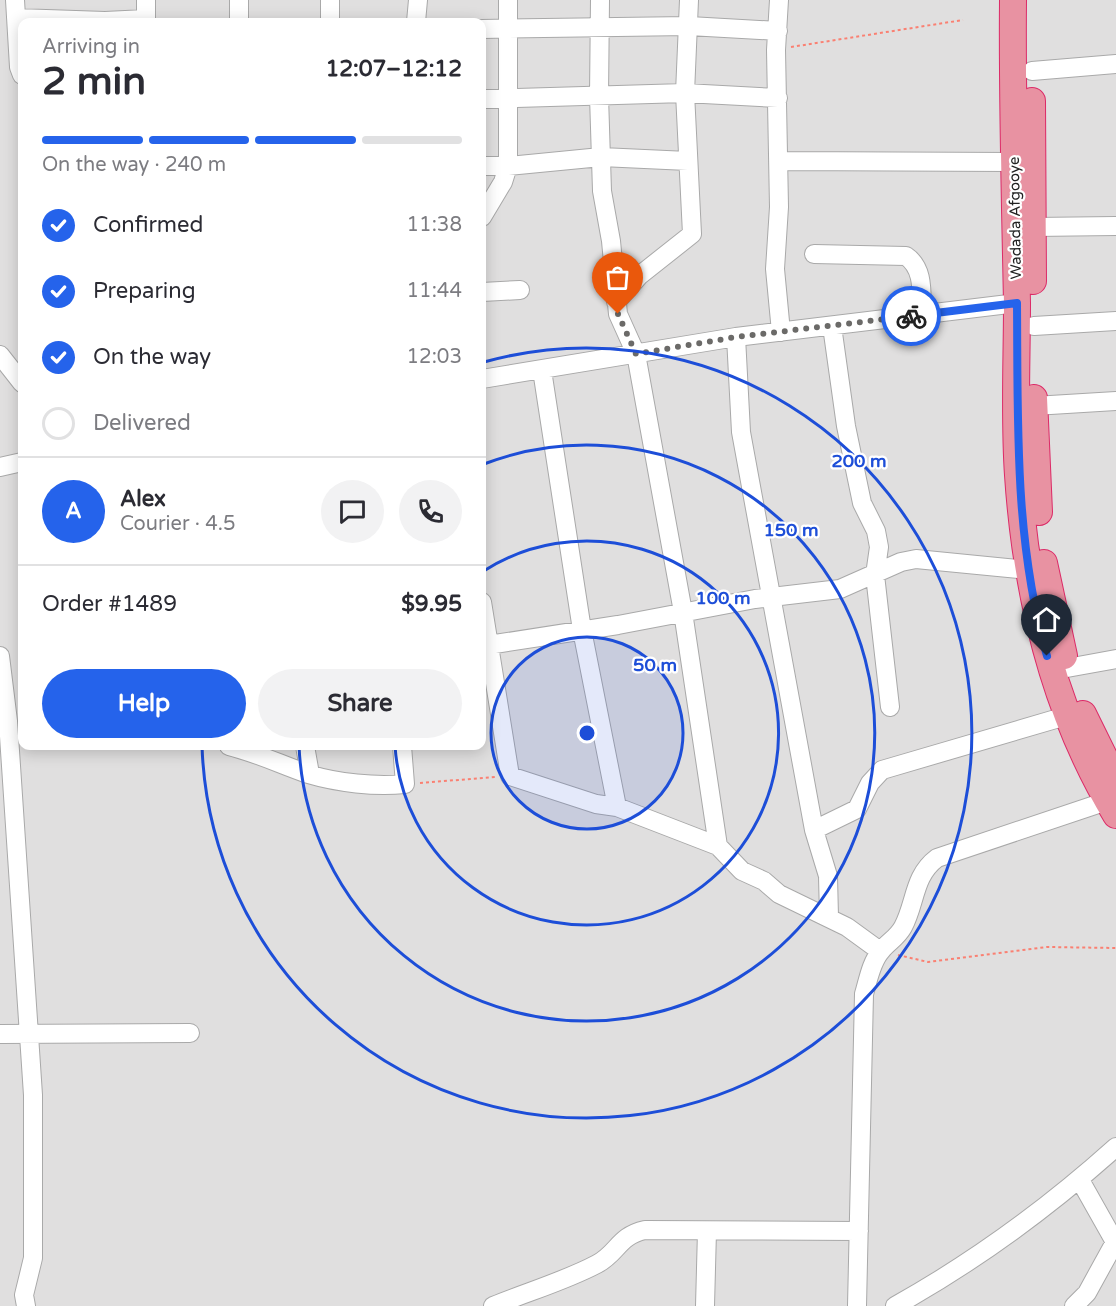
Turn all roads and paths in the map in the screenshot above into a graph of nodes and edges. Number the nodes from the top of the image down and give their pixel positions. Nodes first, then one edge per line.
1 (15, 0) edge
2 (146, 0) edge
3 (239, 0) edge
4 (330, 0) edge
5 (418, 0) edge
6 (508, 0) edge
7 (600, 0) edge
8 (689, 0) edge
9 (779, 0) edge
10 (1014, 0) edge
11 (1030, 0) edge
12 (16, 18) joint
13 (146, 18) edge
14 (239, 18) edge
15 (330, 18) edge
16 (416, 18) edge
17 (963, 20) dead end
18 (689, 26) junction
19 (486, 28) edge
20 (600, 28) junction
21 (507, 29) junction
22 (778, 31) junction
23 (776, 50) junction
24 (18, 51) edge
25 (1116, 64) edge
26 (1032, 71) junction
27 (685, 93) junction
28 (599, 96) junction
29 (778, 98) junction
30 (486, 99) edge
31 (507, 99) junction
32 (601, 157) junction
33 (688, 161) junction
34 (779, 161) junction
35 (1014, 162) junction
36 (486, 166) edge
37 (508, 166) junction
38 (486, 210) edge
39 (1116, 226) edge
40 (1033, 227) junction
41 (814, 254) dead end
42 (520, 290) dead end
43 (486, 292) edge
44 (616, 302) junction
45 (1017, 303) junction
46 (922, 315) junction
47 (1116, 321) edge
48 (832, 326) junction
49 (1034, 326) junction
50 (781, 332) junction
51 (736, 337) junction
52 (636, 354) junction
53 (0, 355) edge
54 (542, 370) junction
55 (18, 378) edge
56 (486, 378) edge
57 (1116, 401) edge
58 (1034, 406) junction
59 (18, 463) edge
60 (0, 467) edge
61 (1028, 570) junction
62 (875, 575) junction
63 (771, 597) junction
64 (683, 612) junction
65 (582, 630) junction
66 (486, 646) edge
67 (486, 651) edge
68 (0, 656) edge
69 (1116, 659) edge
70 (1066, 668) junction
71 (890, 707) dead end
72 (1066, 716) junction
73 (10, 721) edge
74 (244, 750) edge
75 (305, 750) edge
76 (402, 750) edge
77 (310, 774) junction
78 (510, 776) junction
79 (405, 784) junction
80 (1113, 799) edge
81 (617, 807) junction
82 (814, 830) junction
83 (718, 846) junction
84 (829, 918) junction
85 (1116, 948) edge
86 (880, 951) junction
87 (190, 1033) dead end
88 (0, 1034) edge
89 (29, 1035) junction
90 (1116, 1147) edge
91 (1080, 1180) junction
92 (708, 1231) junction
93 (859, 1231) junction
94 (26, 1306) edge
95 (493, 1306) edge
96 (705, 1306) edge
97 (857, 1306) edge
98 (895, 1306) edge
99 (1074, 1306) edge

1 - 12 street
2 - 13 street
3 - 14 street
4 - 15 street
5 - 16 street
6 - 21 street
7 - 20 street
8 - 18 street
9 - 22 street
10 - 35 highway, Wadada Afgooye
11 - 26 highway, Wadada Afgooye
12 - 24 street
17 - 23 path
18 - 20 street
18 - 22 street
18 - 27 street
19 - 21 street
20 - 21 street
20 - 28 street
21 - 31 street
22 - 23 street
23 - 29 street
25 - 26 street
26 - 40 highway, Wadada Afgooye
27 - 28 street
27 - 29 street
27 - 33 street
28 - 31 street
28 - 32 street
29 - 34 street
30 - 31 street
31 - 37 street
32 - 33 street
32 - 37 street
32 - 44 street
33 - 44 street
34 - 35 street
34 - 50 street
35 - 45 highway, Wadada Afgooye
36 - 37 street
37 - 38 street
39 - 40 street
40 - 49 highway, Wadada Afgooye
41 - 46 street
42 - 43 street
44 - 52 street
45 - 46 street
45 - 61 highway, Wadada Afgooye
46 - 48 street
47 - 49 street
48 - 50 street
48 - 62 street
49 - 58 highway, Wadada Afgooye
50 - 51 street
51 - 52 street
51 - 63 street
52 - 54 street
52 - 64 street
53 - 55 street
54 - 56 street
54 - 65 street
57 - 58 street
58 - 70 highway, Wadada Afgooye
59 - 60 street
61 - 62 street
61 - 72 highway, Wadada Afgooye
62 - 63 street
62 - 71 street
63 - 64 street
63 - 82 street
64 - 65 street
64 - 83 street
65 - 66 street
65 - 81 street
67 - 78 street
68 - 73 street
69 - 70 street
70 - 80 highway, Wadada Afgooye
72 - 80 highway, Wadada Afgooye
72 - 82 street
73 - 89 street
74 - 77 street
75 - 77 street
76 - 79 street
77 - 79 street
78 - 79 path
78 - 81 street
80 - 86 street
81 - 83 street
82 - 84 street
83 - 84 street
84 - 86 street
85 - 86 path
86 - 93 street
87 - 89 street
88 - 89 street
89 - 94 street
90 - 91 street
91 - 98 street
91 - 99 street
92 - 93 street
92 - 95 street
92 - 96 street
93 - 97 street

